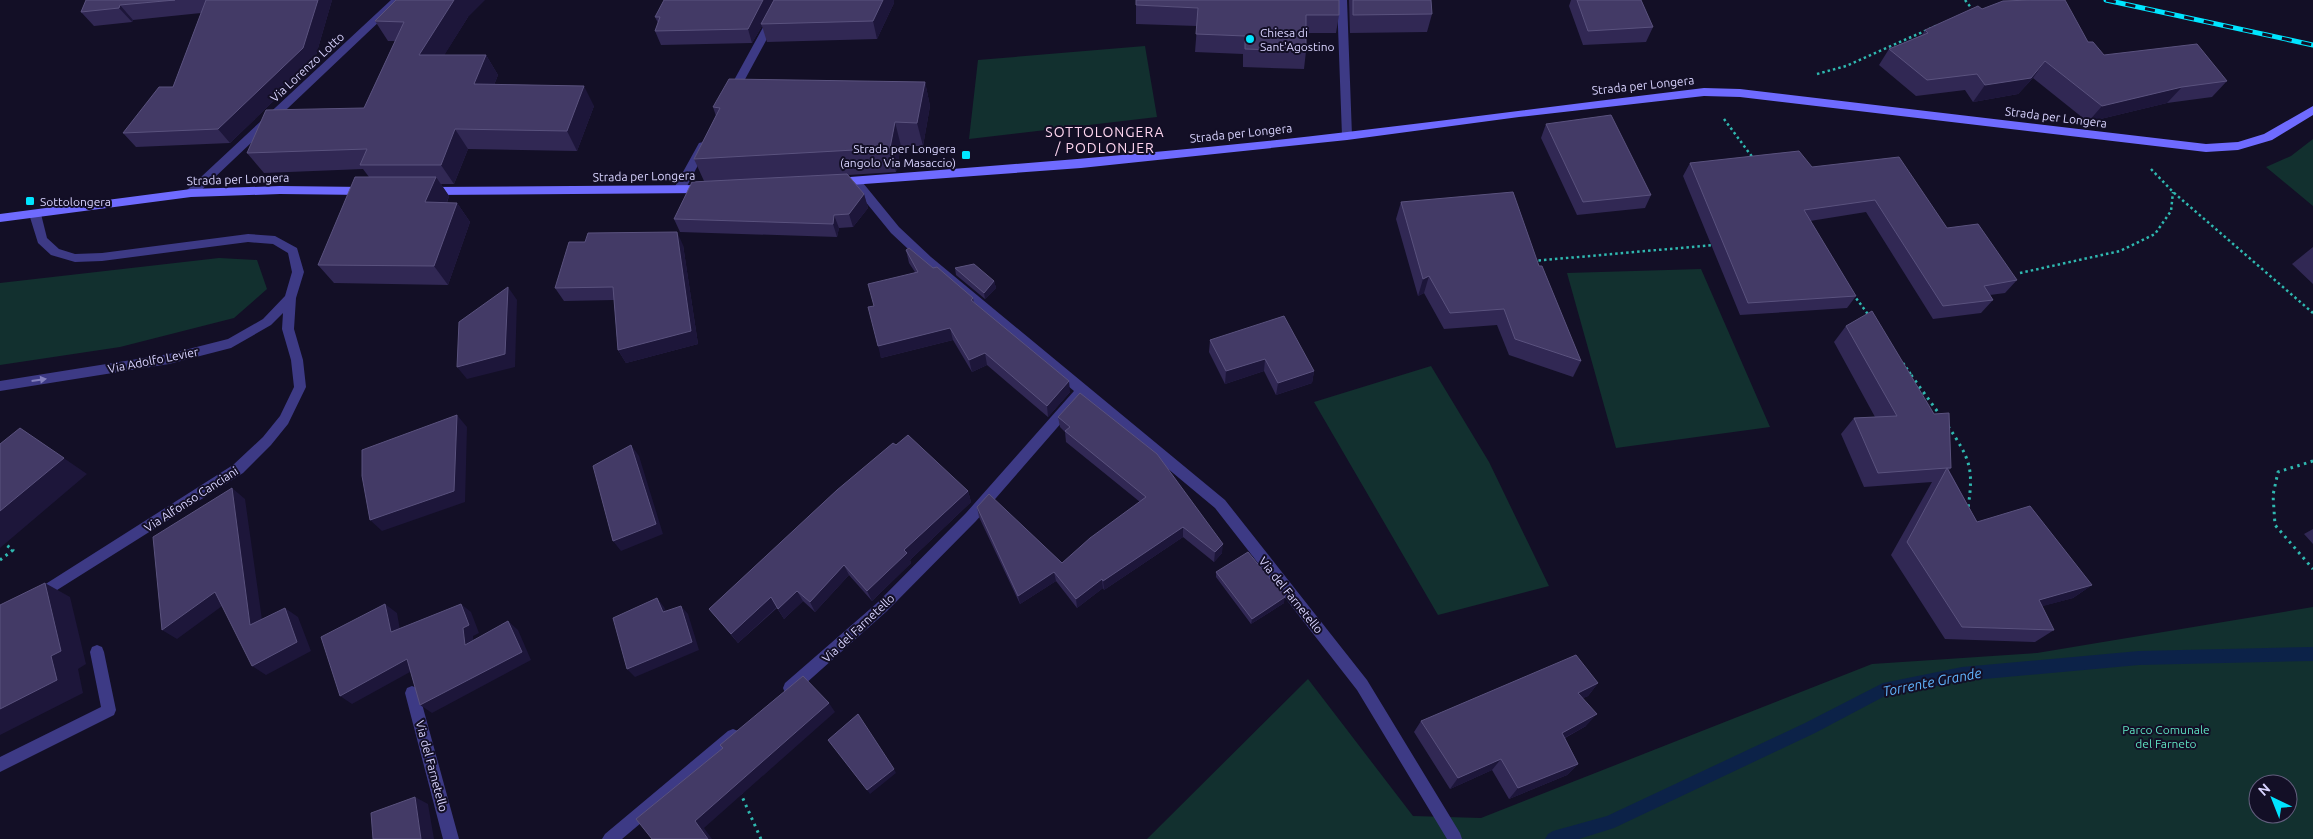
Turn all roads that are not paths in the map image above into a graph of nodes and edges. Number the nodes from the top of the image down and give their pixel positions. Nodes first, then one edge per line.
1 (397, 0) edge
2 (783, 0) edge
3 (1342, 0) edge
4 (726, 104) edge
5 (2313, 110) edge
6 (1347, 136) junction
7 (707, 138) edge
8 (855, 181) junction
9 (825, 182) edge
10 (718, 188) edge
11 (679, 190) junction
12 (374, 191) edge
13 (422, 191) edge
14 (191, 193) junction
15 (35, 214) junction
16 (0, 218) edge
17 (290, 298) junction
18 (0, 386) edge
19 (1082, 390) junction
20 (24, 605) edge
21 (96, 652) dead end
22 (412, 693) edge
23 (779, 698) edge
24 (742, 729) edge
25 (0, 766) edge
26 (1455, 838) edge
27 (451, 839) edge
28 (610, 839) edge

1 - 14 street, Via Lorenzo Lotto
2 - 4 street
3 - 6 street
5 - 6 street, Strada per Longera
6 - 8 street, Strada per Longera
7 - 11 street
8 - 9 street, Strada per Longera
8 - 19 street, Via del Farnetello
10 - 11 street, Strada per Longera
11 - 13 street, Strada per Longera
12 - 14 street, Strada per Longera
14 - 15 street, Strada per Longera
15 - 16 street, Strada per Longera
15 - 17 street, Via Alfonso Canciani
18 -> 17 street, Via Adolfo Levier
17 - 20 street, Via Alfonso Canciani
19 - 23 street, Via del Farnetello
19 - 26 street, Via del Farnetello
21 - 25 street
22 - 27 street, Via del Farnetello
24 - 28 street

